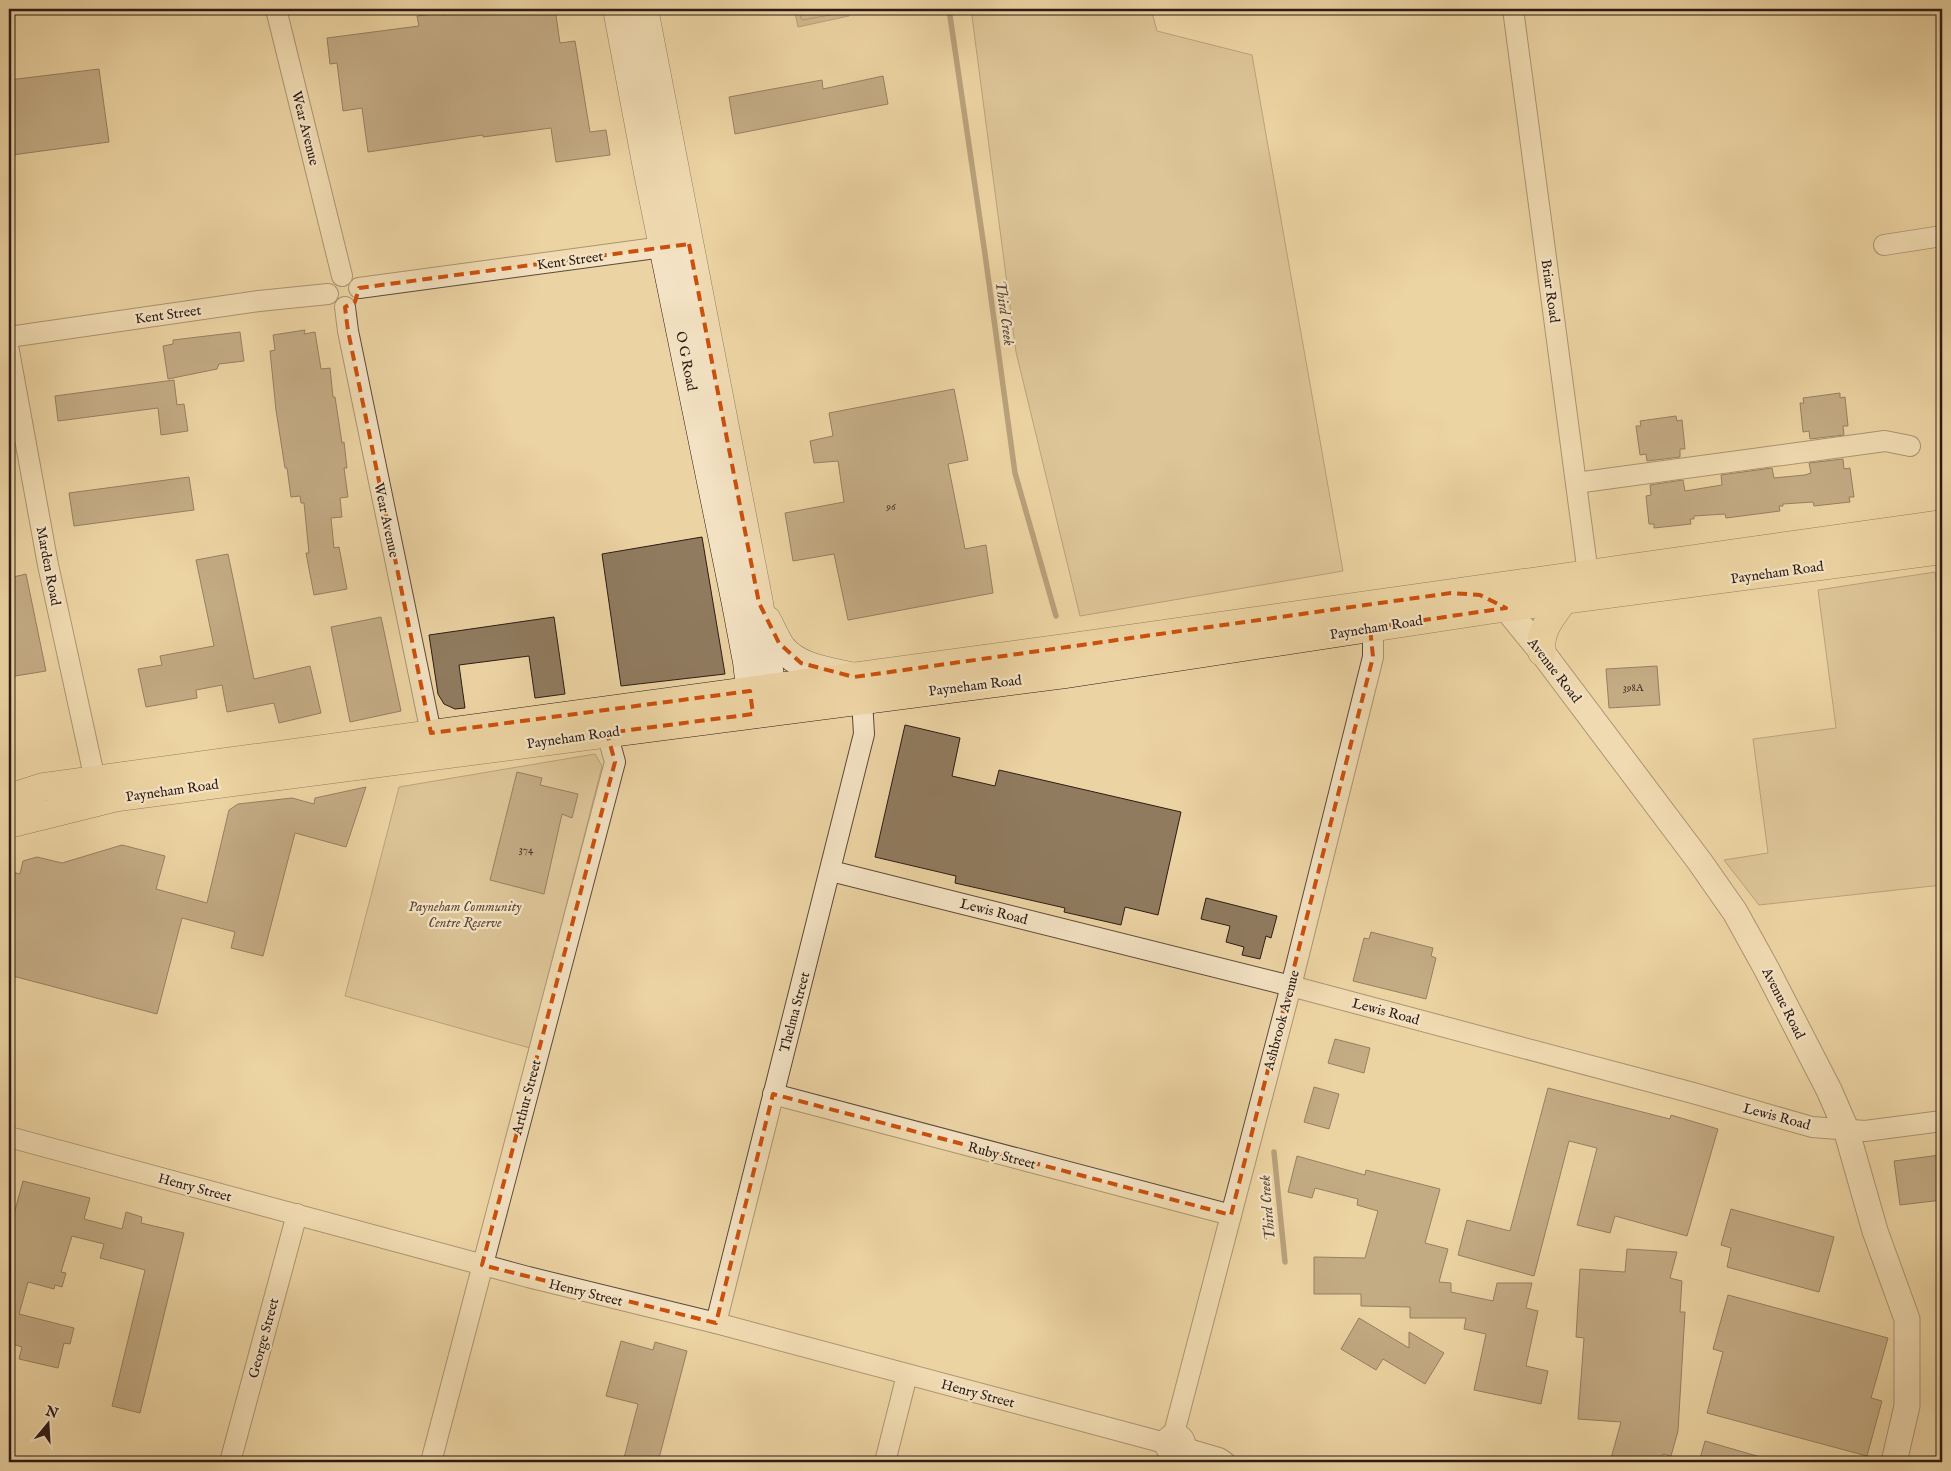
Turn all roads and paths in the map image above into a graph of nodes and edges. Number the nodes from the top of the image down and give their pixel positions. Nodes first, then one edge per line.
1 (276, 9) edge
2 (617, 9) edge
3 (644, 9) edge
4 (1513, 9) edge
5 (1942, 236) edge
6 (676, 245) junction
7 (1884, 245) dead end
8 (342, 276) junction
9 (359, 288) junction
10 (328, 294) junction
11 (345, 307) junction
12 (9, 337) edge
13 (9, 351) edge
14 (1910, 446) dead end
15 (1576, 483) junction
16 (1942, 524) edge
17 (1942, 550) edge
18 (1651, 565) junction
19 (1588, 574) junction
20 (1533, 582) junction
21 (1700, 583) junction
22 (1451, 593) junction
23 (1563, 601) junction
24 (759, 603) junction
25 (1506, 608) junction
26 (1367, 617) junction
27 (1542, 652) junction
28 (858, 688) junction
29 (763, 701) junction
30 (431, 733) junction
31 (607, 733) junction
32 (95, 780) junction
33 (9, 798) edge
34 (9, 824) edge
35 (831, 871) junction
36 (1291, 986) junction
37 (773, 1094) junction
38 (1942, 1121) edge
39 (1846, 1129) junction
40 (9, 1137) edge
41 (297, 1214) junction
42 (1231, 1215) junction
43 (482, 1265) junction
44 (716, 1323) junction
45 (907, 1375) junction
46 (1174, 1448) edge
47 (230, 1462) edge
48 (431, 1462) edge
49 (885, 1462) edge
50 (1225, 1462) edge
51 (1894, 1462) edge

1 - 8 street, Wear Avenue
2 - 6 main road, O G Road
3 - 6 main road, O G Road
4 - 15 street, Briar Road
5 - 7 street
6 - 9 street, Kent Street
6 - 24 main road, O G Road
6 - 29 main road, O G Road
8 - 9 street
8 - 10 street
9 - 11 street
10 - 11 street
10 - 12 street, Kent Street
11 - 30 street, Wear Avenue
13 - 32 street, Marden Road
14 - 15 street
15 - 19 street, Briar Road
16 - 18 main road, Payneham Road
17 - 21 main road, Payneham Road
18 - 19 main road, Payneham Road
18 - 21 main road
19 - 20 main road, Payneham Road
20 - 22 main road, Payneham Road
20 - 25 main road
21 - 23 main road, Payneham Road
22 - 25 main road
22 - 26 main road, Payneham Road
23 - 25 main road, Payneham Road
23 - 27 main road
24 - 28 main road
24 - 29 main road, O G Road
25 - 26 main road, Payneham Road
25 - 27 street, Avenue Road
26 - 28 main road, Payneham Road
26 - 36 street, Ashbrook Avenue
27 - 39 street, Avenue Road
28 - 29 main road, Payneham Road
28 - 35 street, Thelma Street
29 - 30 main road, Payneham Road
29 - 31 main road, Payneham Road
30 - 32 main road, Payneham Road
31 - 34 main road, Payneham Road
31 - 43 street, Arthur Street
32 - 33 main road, Payneham Road
35 - 36 street, Lewis Road
35 - 37 street, Thelma Street
36 - 39 street, Lewis Road
36 - 42 street, Ashbrook Avenue
37 - 42 street, Ruby Street
37 - 44 street, Thelma Street
38 - 39 street, Lewis Road
39 - 51 street, Avenue Road
40 - 41 street, Henry Street
41 - 43 street, Henry Street
41 - 47 street, George Street
42 - 46 street, Ashbrook Avenue
43 - 44 street, Henry Street
43 - 48 street, Arthur Street
44 - 45 street, Henry Street
45 - 46 street, Henry Street
45 - 49 street
46 - 50 street, Henry Street

